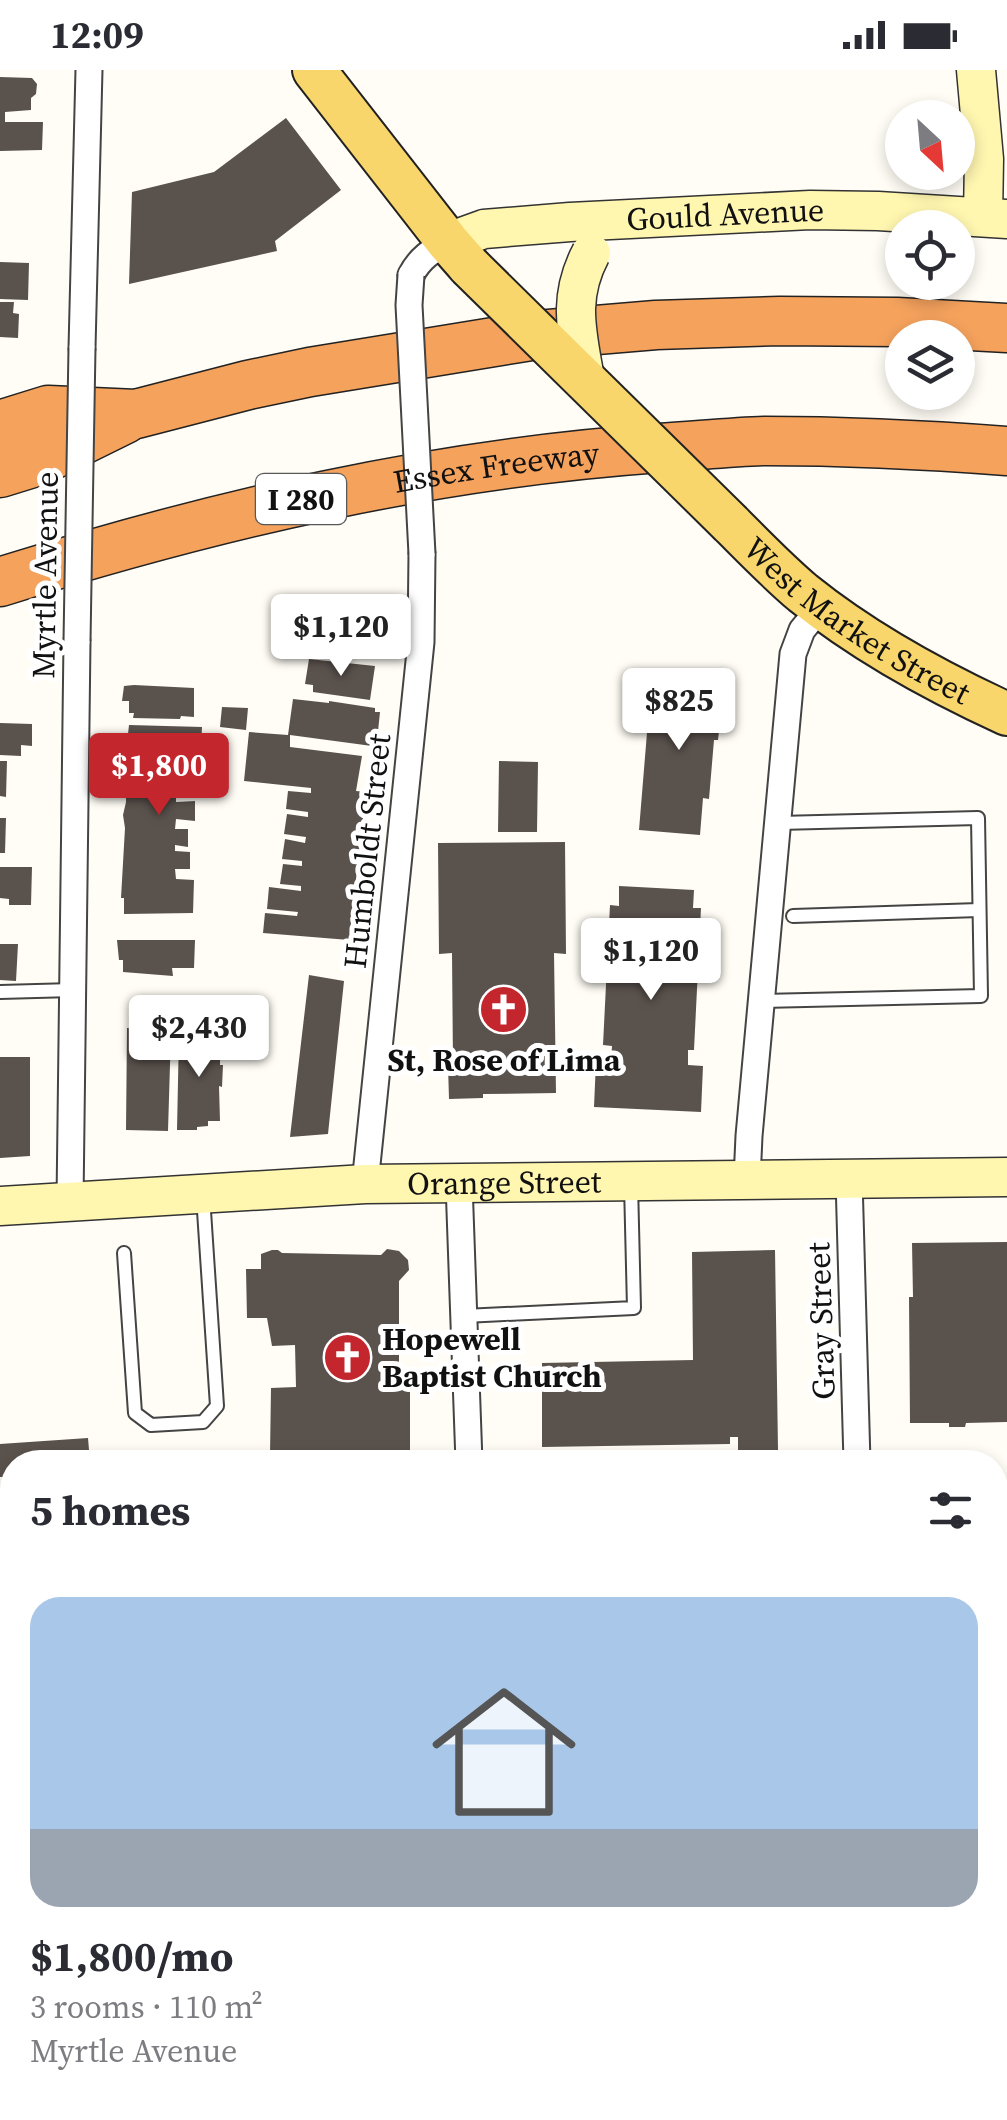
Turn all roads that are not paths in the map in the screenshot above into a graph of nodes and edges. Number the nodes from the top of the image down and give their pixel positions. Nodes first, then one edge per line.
1 (89, 70) edge
2 (314, 70) edge
3 (976, 70) edge
4 (637, 218) junction
5 (995, 218) edge
6 (459, 254) junction
7 (1007, 328) edge
8 (585, 380) junction
9 (136, 414) junction
10 (0, 425) edge
11 (1007, 451) edge
12 (0, 473) edge
13 (0, 582) edge
14 (821, 607) junction
15 (1007, 714) edge
16 (779, 823) junction
17 (979, 910) junction
18 (793, 916) dead end
19 (73, 990) junction
20 (0, 992) edge
21 (761, 1002) junction
22 (1007, 1177) edge
23 (850, 1178) junction
24 (747, 1180) junction
25 (631, 1181) junction
26 (459, 1183) junction
27 (365, 1184) junction
28 (203, 1194) junction
29 (70, 1202) junction
30 (0, 1206) edge
31 (124, 1253) dead end
32 (464, 1316) junction
33 (469, 1450) edge
34 (857, 1450) edge

1 - 19 street, Myrtle Avenue, bridge
2 - 6 main road, West Market Street
3 - 5 main road
4 - 5 main road, Gould Avenue
4 - 6 main road, Gould Avenue
4 - 8 main road, bridge
6 - 8 main road, West Market Street, bridge
6 - 27 street, Humboldt Street, bridge
7 - 9 highway
8 - 14 main road, West Market Street, bridge
9 - 10 highway
9 - 12 highway
11 - 13 highway, Essex Freeway / I 280
14 - 15 main road, West Market Street
14 - 16 street
16 - 17 lane
16 - 21 street
17 - 18 lane
17 - 21 lane
19 - 20 lane
19 - 29 street, Myrtle Avenue
21 - 24 street
22 - 23 main road, Orange Street
23 - 24 main road, Orange Street
23 - 34 street, Gray Street
24 - 25 main road, Orange Street
25 - 26 main road, Orange Street
25 - 32 lane
26 - 27 main road, Orange Street
26 - 32 street
27 - 28 main road, Orange Street
28 - 29 main road, Orange Street
28 - 31 lane
29 - 30 main road, Orange Street
32 - 33 street

